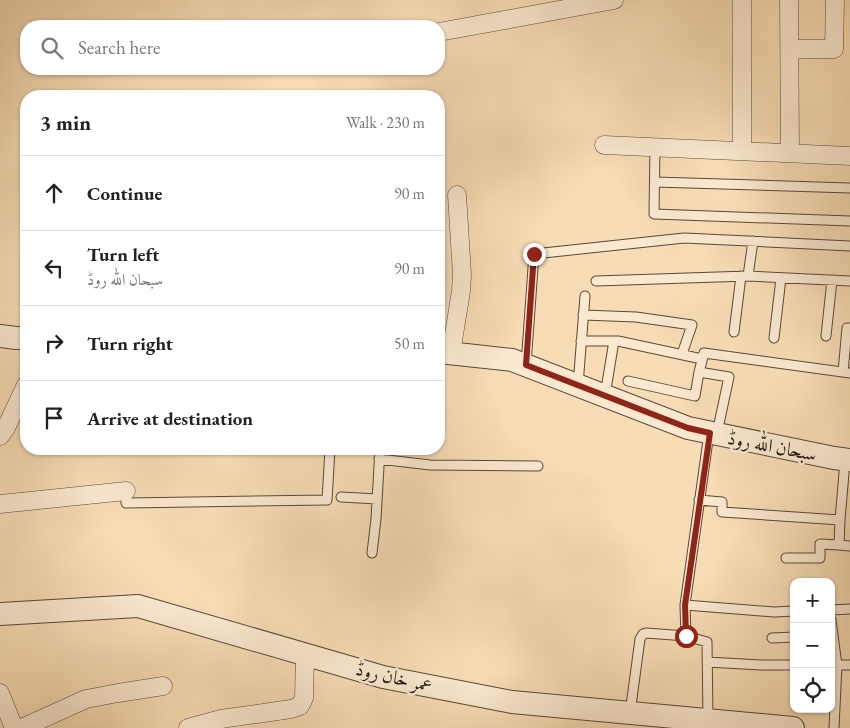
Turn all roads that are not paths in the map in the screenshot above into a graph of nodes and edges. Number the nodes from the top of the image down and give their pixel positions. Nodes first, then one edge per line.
1 (614, 0) edge
2 (742, 0) edge
3 (790, 0) edge
4 (835, 0) edge
5 (445, 31) edge
6 (790, 49) junction
7 (604, 145) dead end
8 (655, 147) junction
9 (742, 151) junction
10 (790, 153) junction
11 (850, 156) edge
12 (655, 182) junction
13 (850, 188) edge
14 (457, 195) dead end
15 (850, 221) edge
16 (753, 241) junction
17 (850, 246) edge
18 (744, 276) junction
19 (781, 278) junction
20 (832, 280) junction
21 (596, 281) dead end
22 (850, 281) edge
23 (585, 296) dead end
24 (583, 315) junction
25 (850, 328) edge
26 (734, 332) dead end
27 (0, 336) edge
28 (826, 336) dead end
29 (20, 338) edge
30 (774, 338) dead end
31 (581, 341) junction
32 (614, 341) junction
33 (445, 353) edge
34 (682, 354) junction
35 (702, 359) junction
36 (526, 365) junction
37 (699, 372) junction
38 (846, 373) edge
39 (628, 381) dead end
40 (578, 385) junction
41 (605, 396) junction
42 (20, 398) edge
43 (713, 433) junction
44 (0, 436) edge
45 (330, 455) edge
46 (379, 455) edge
47 (379, 459) junction
48 (848, 460) edge
49 (538, 466) dead end
50 (126, 491) joint
51 (342, 497) dead end
52 (377, 499) junction
53 (699, 500) junction
54 (0, 504) edge
55 (840, 520) junction
56 (839, 545) junction
57 (850, 546) edge
58 (372, 553) dead end
59 (786, 558) dead end
60 (685, 605) junction
61 (850, 609) edge
62 (835, 610) edge
63 (790, 611) edge
64 (0, 614) edge
65 (686, 636) junction
66 (790, 637) edge
67 (772, 638) dead end
68 (304, 654) junction
69 (707, 662) junction
70 (790, 665) edge
71 (835, 665) edge
72 (850, 665) edge
73 (834, 668) edge
74 (162, 686) dead end
75 (0, 693) edge
76 (630, 713) junction
77 (708, 720) junction
78 (14, 728) edge
79 (22, 728) edge
80 (188, 728) edge
81 (794, 728) edge
82 (834, 728) edge

1 - 5 street
2 - 9 street
3 - 6 street
4 - 6 street
6 - 10 street
7 - 8 street
8 - 9 street
8 - 12 lane
9 - 10 street
10 - 11 street
12 - 13 lane
12 - 15 lane
14 - 33 street
16 - 17 lane
16 - 18 lane
16 - 36 lane
18 - 19 lane
18 - 21 lane
18 - 26 lane
19 - 20 lane
19 - 30 lane
20 - 22 lane
20 - 28 lane
23 - 24 lane
24 - 31 lane
24 - 34 lane
25 - 38 lane
27 - 29 street
31 - 32 lane
31 - 40 lane
32 - 34 lane
32 - 41 lane
33 - 36 street, سبحان اللہ روڈ
34 - 35 lane
35 - 37 lane
35 - 38 lane
36 - 40 street, سبحان اللہ روڈ
37 - 39 lane
37 - 43 lane
40 - 41 street, سبحان اللہ روڈ
41 - 43 street, سبحان اللہ روڈ
42 - 44 street
43 - 48 street, سبحان اللہ روڈ
43 - 53 lane
45 - 50 lane
46 - 47 lane
47 - 49 lane
47 - 52 lane
48 - 55 lane
50 - 54 street
51 - 52 lane
52 - 58 lane
53 - 55 lane
53 - 60 lane
55 - 56 lane
56 - 57 lane
56 - 59 lane
60 - 63 lane
60 - 65 lane
61 - 62 lane
64 - 68 street, عمر خان روڈ
65 - 69 lane
65 - 76 lane
66 - 67 lane
68 - 76 street, عمر خان روڈ
68 - 80 street
69 - 70 lane
69 - 77 lane
71 - 72 lane
73 - 82 lane
74 - 79 street
75 - 78 street
76 - 77 street, عمر خان روڈ
77 - 81 street, عمر خان روڈ

